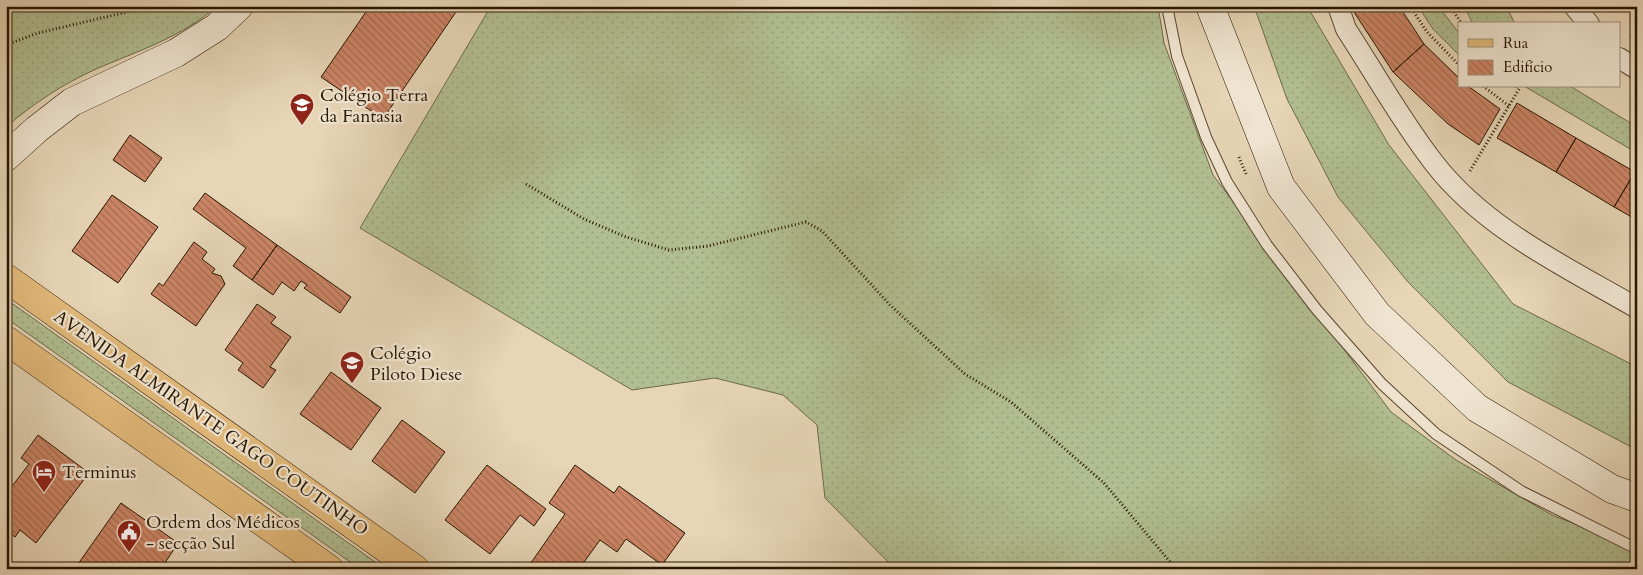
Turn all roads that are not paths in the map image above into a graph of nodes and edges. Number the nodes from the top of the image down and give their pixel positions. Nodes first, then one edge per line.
1 (239, 6) edge
2 (1167, 6) edge
3 (1210, 6) edge
4 (1338, 6) edge
5 (1574, 6) edge
6 (1587, 22) edge
7 (1620, 59) edge
8 (1637, 69) edge
9 (13, 151) edge
10 (6, 177) edge
11 (6, 278) edge
12 (1637, 308) edge
13 (6, 340) edge
14 (1637, 498) edge
15 (1637, 549) edge
16 (329, 569) edge
17 (416, 569) edge

1 - 9 street
2 - 15 lane
3 - 14 street
4 - 12 street
5 - 6 street
7 - 8 street
9 - 10 street
11 - 17 main road, AVENIDA ALMIRANTE GAGO COUTINHO
13 - 16 main road

